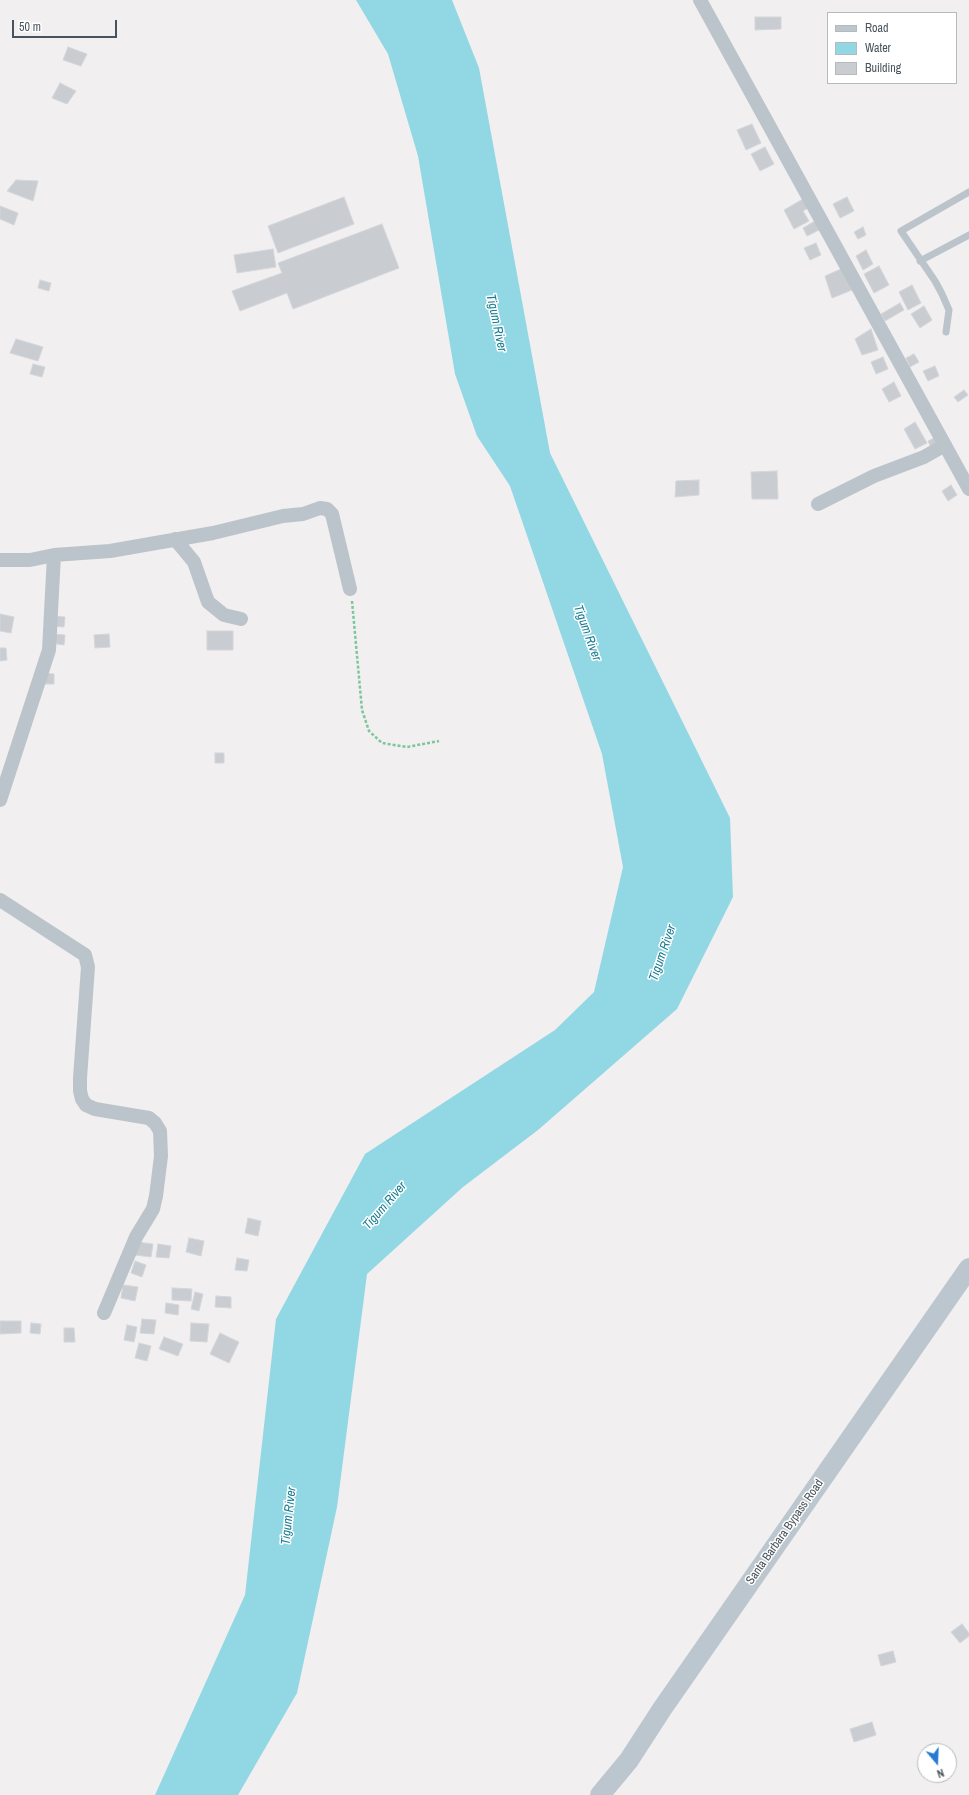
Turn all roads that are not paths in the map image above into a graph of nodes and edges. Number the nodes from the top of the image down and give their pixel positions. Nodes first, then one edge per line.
1 (700, 0) edge
2 (969, 192) edge
3 (969, 235) edge
4 (920, 261) junction
5 (946, 332) dead end
6 (945, 445) junction
7 (969, 489) edge
8 (818, 504) dead end
9 (175, 539) junction
10 (54, 555) junction
11 (0, 560) edge
12 (350, 589) road end
13 (241, 619) dead end
14 (0, 800) edge
15 (0, 900) edge
16 (969, 1268) edge
17 (104, 1314) dead end
18 (600, 1795) edge

1 - 6 street
2 - 4 lane
3 - 4 lane
4 - 5 lane
6 - 7 street
6 - 8 street
9 - 10 street
9 - 12 street
9 - 13 street
10 - 11 street
10 - 14 street
15 - 17 street
16 - 18 main road, Santa Barbara Bypass Road

